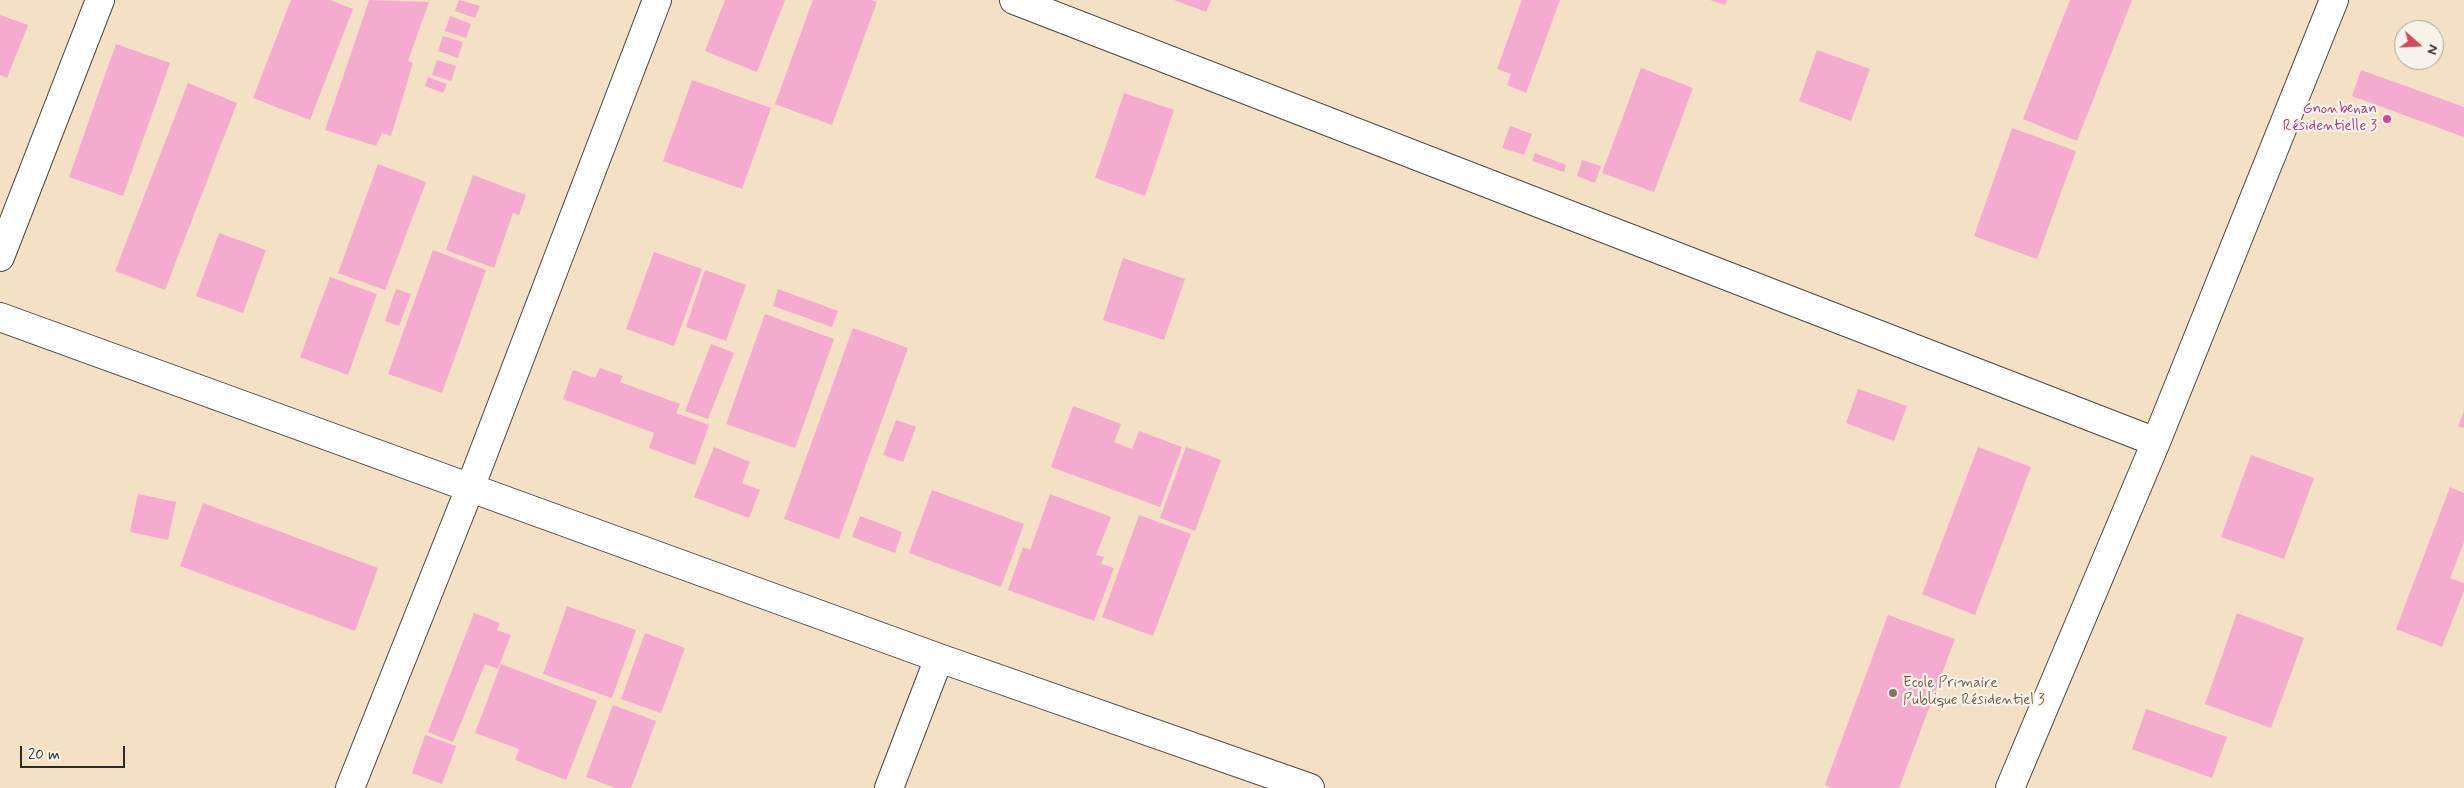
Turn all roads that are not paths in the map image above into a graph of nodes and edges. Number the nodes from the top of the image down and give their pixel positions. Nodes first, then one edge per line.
1 (100, 0) edge
2 (657, 0) edge
3 (1014, 0) edge
4 (2334, 0) edge
5 (0, 257) edge
6 (0, 317) edge
7 (2156, 442) junction
8 (470, 488) junction
9 (939, 658) junction
10 (350, 788) edge
11 (890, 788) edge
12 (1310, 788) edge
13 (2010, 788) edge

1 - 5 street
2 - 8 street
3 - 7 street
4 - 7 street
6 - 8 street
7 - 13 street
8 - 9 street
8 - 10 street
9 - 11 street
9 - 12 street

